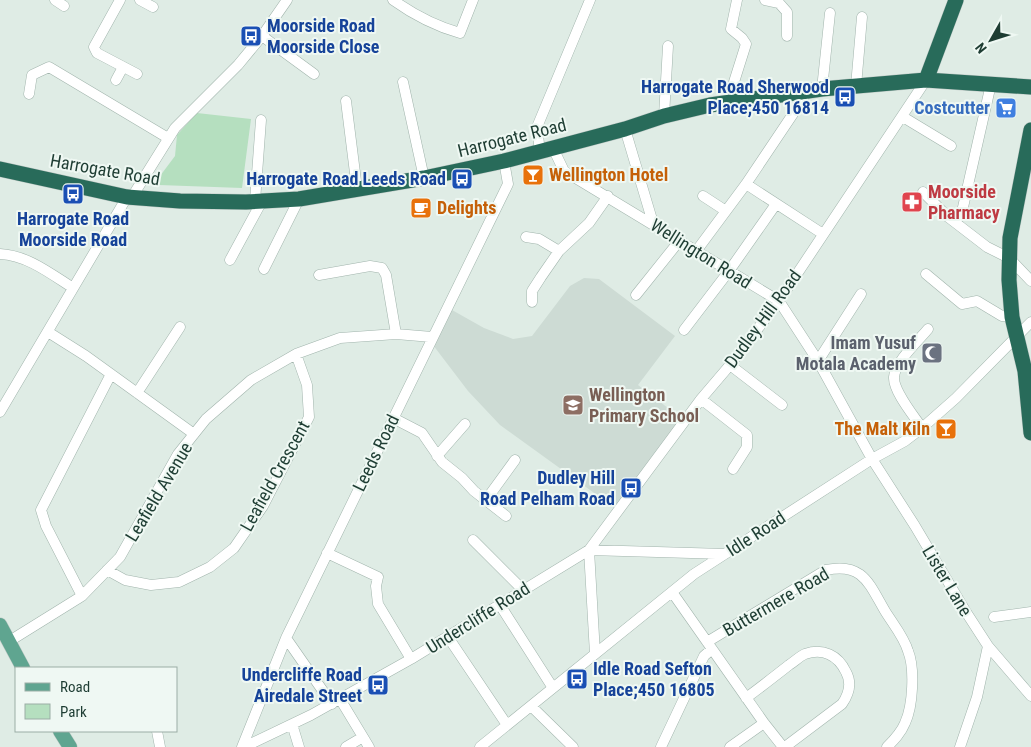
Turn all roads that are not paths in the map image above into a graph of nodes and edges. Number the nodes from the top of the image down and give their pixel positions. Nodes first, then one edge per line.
1 (55, 0) edge
2 (120, 0) edge
3 (140, 0) edge
4 (393, 0) edge
5 (473, 0) edge
6 (590, 0) edge
7 (737, 0) edge
8 (765, 0) edge
9 (956, 0) edge
10 (285, 1) edge
11 (780, 2) edge
12 (64, 6) dead end
13 (153, 7) dead end
14 (830, 13) dead end
15 (862, 17) dead end
16 (262, 36) junction
17 (787, 36) dead end
18 (668, 46) dead end
19 (123, 67) junction
20 (137, 74) dead end
21 (314, 74) dead end
22 (116, 80) dead end
23 (926, 80) junction
24 (403, 82) dead end
25 (734, 82) dead end
26 (991, 84) junction
27 (856, 86) junction
28 (1031, 88) edge
29 (822, 89) junction
30 (802, 92) junction
31 (29, 94) dead end
32 (346, 101) dead end
33 (664, 116) junction
34 (903, 117) junction
35 (261, 120) dead end
36 (625, 129) junction
37 (1031, 130) edge
38 (168, 138) junction
39 (951, 146) dead end
40 (546, 150) junction
41 (504, 162) junction
42 (0, 169) edge
43 (424, 178) junction
44 (746, 184) junction
45 (357, 189) junction
46 (923, 192) dead end
47 (608, 196) junction
48 (703, 196) dead end
49 (129, 197) junction
50 (299, 199) junction
51 (259, 201) junction
52 (776, 204) junction
53 (726, 212) junction
54 (961, 216) dead end
55 (653, 224) junction
56 (823, 234) junction
57 (526, 237) dead end
58 (680, 240) junction
59 (697, 250) junction
60 (559, 251) junction
61 (0, 254) edge
62 (1009, 258) junction
63 (230, 260) dead end
64 (264, 269) dead end
65 (729, 271) junction
66 (926, 274) dead end
67 (319, 275) dead end
68 (1031, 281) edge
69 (73, 288) junction
70 (861, 294) dead end
71 (636, 295) dead end
72 (779, 301) junction
73 (532, 302) dead end
74 (1012, 317) junction
75 (1031, 322) edge
76 (180, 328) dead end
77 (928, 329) dead end
78 (684, 330) dead end
79 (48, 332) junction
80 (396, 334) junction
81 (432, 337) junction
82 (1017, 338) junction
83 (296, 354) junction
84 (818, 361) junction
85 (730, 365) junction
86 (111, 374) junction
87 (137, 393) junction
88 (701, 399) junction
89 (782, 404) dead end
90 (0, 412) edge
91 (394, 418) junction
92 (465, 424) dead end
93 (922, 428) junction
94 (1031, 433) edge
95 (194, 434) junction
96 (437, 456) junction
97 (872, 459) junction
98 (515, 460) dead end
99 (734, 469) dead end
100 (486, 500) junction
101 (506, 516) dead end
102 (473, 540) dead end
103 (590, 550) junction
104 (327, 553) junction
105 (726, 554) junction
106 (107, 570) junction
107 (523, 590) junction
108 (672, 592) junction
109 (82, 596) junction
110 (500, 605) junction
111 (1031, 612) edge
112 (994, 617) dead end
113 (0, 625) edge
114 (448, 637) junction
115 (286, 638) junction
116 (8, 642) junction
117 (710, 646) junction
118 (988, 646) junction
119 (595, 654) junction
120 (411, 660) junction
121 (23, 667) edge
122 (553, 688) junction
123 (1031, 696) edge
124 (746, 698) junction
125 (336, 702) junction
126 (530, 706) junction
127 (764, 723) junction
128 (292, 724) junction
129 (507, 725) junction
130 (61, 732) edge
131 (158, 732) edge
132 (363, 736) junction
133 (70, 747) edge
134 (160, 747) edge
135 (243, 747) edge
136 (299, 747) edge
137 (346, 747) edge
138 (369, 747) edge
139 (480, 747) edge
140 (573, 747) edge
141 (661, 747) edge
142 (730, 747) edge
143 (784, 747) edge
144 (886, 747) edge
145 (960, 747) edge

1 - 12 street
2 - 19 street
3 - 13 street
4 - 5 street
6 - 40 street
7 - 25 street
8 - 11 street
9 - 23 highway
10 - 16 street
11 - 17 street
14 - 29 street
15 - 27 street
16 - 21 street
16 - 38 street
18 - 33 street
19 - 20 street
19 - 22 street
23 - 26 highway, Harrogate Road
23 - 27 highway, Harrogate Road
23 - 34 street, Dudley Hill Road
24 - 43 street
26 - 28 highway, Harrogate Road
26 - 54 street
27 - 29 highway, Harrogate Road
29 - 30 highway, Harrogate Road
30 - 33 highway, Harrogate Road
30 - 44 street
31 - 38 street
32 - 45 street
33 - 36 highway, Harrogate Road
34 - 39 street
34 - 56 street, Dudley Hill Road
35 - 51 street
36 - 40 highway, Harrogate Road
36 - 55 street
37 - 62 highway
38 - 49 street
40 - 41 highway, Harrogate Road
40 - 47 street, Wellington Road
41 - 43 highway, Harrogate Road
41 - 81 street, Leeds Road
42 - 49 highway, Harrogate Road
43 - 45 highway, Harrogate Road
44 - 52 street
44 - 53 street
45 - 50 highway, Harrogate Road
46 - 62 street
47 - 55 street, Wellington Road
47 - 60 street
48 - 53 street
49 - 51 highway, Harrogate Road
49 - 69 street
50 - 51 highway, Harrogate Road
50 - 64 street
51 - 63 street
52 - 56 street
52 - 65 street
53 - 59 street
55 - 58 street, Wellington Road
56 - 72 street, Dudley Hill Road
57 - 60 street
58 - 59 street, Wellington Road
58 - 71 street
59 - 65 street, Wellington Road
60 - 73 street
61 - 69 street
62 - 68 street
62 - 74 highway
65 - 72 street, Wellington Road
65 - 78 street
66 - 74 street
67 - 80 street
69 - 79 street
70 - 84 street
72 - 84 street, Wellington Road
72 - 85 street, Dudley Hill Road
74 - 82 highway
75 - 82 street, Idle Road
76 - 87 street
77 - 93 street
79 - 86 street
79 - 90 street
80 - 81 street, Leafield Avenue
80 - 83 street, Leafield Avenue
81 - 91 street, Leeds Road
82 - 93 street, Idle Road
82 - 94 highway
83 - 95 street, Leafield Avenue
83 - 106 street, Leafield Crescent
84 - 97 street, Wellington Road
85 - 88 street, Dudley Hill Road
85 - 89 street
86 - 87 street
86 - 109 street
87 - 95 street
88 - 99 street
88 - 103 street, Dudley Hill Road
91 - 96 street
91 - 104 street, Leeds Road
92 - 96 street
93 - 97 street, Idle Road
95 - 106 street, Leafield Avenue
96 - 100 street
97 - 105 street, Idle Road
97 - 118 street, Lister Lane
98 - 100 street
100 - 101 street
102 - 107 street
103 - 105 street
103 - 107 street, Undercliffe Road
103 - 119 street
104 - 115 street, Leeds Road
104 - 120 street
105 - 108 street, Idle Road
106 - 109 street, Leafield Avenue
107 - 110 street, Undercliffe Road
108 - 117 street
108 - 119 street, Idle Road
109 - 116 street, Leafield Avenue
110 - 114 street, Undercliffe Road
110 - 122 street
111 - 112 street
113 - 116 main road
114 - 120 street, Undercliffe Road
114 - 129 street
115 - 125 street
115 - 135 street, Leeds Road
116 - 121 main road
117 - 124 street
117 - 141 street
117 - 144 street, Buttermere Road
118 - 123 street, Lister Lane
118 - 145 street
119 - 122 street, Idle Road
120 - 125 street, Undercliffe Road
122 - 126 street, Idle Road
124 - 127 street
124 - 143 street
125 - 128 street, Undercliffe Road
125 - 132 street
126 - 129 street, Idle Road
126 - 140 street
127 - 142 street
127 - 143 street
128 - 135 street, Undercliffe Road
128 - 136 street
129 - 139 street, Idle Road
130 - 133 main road
131 - 134 street
132 - 137 street
132 - 138 street

